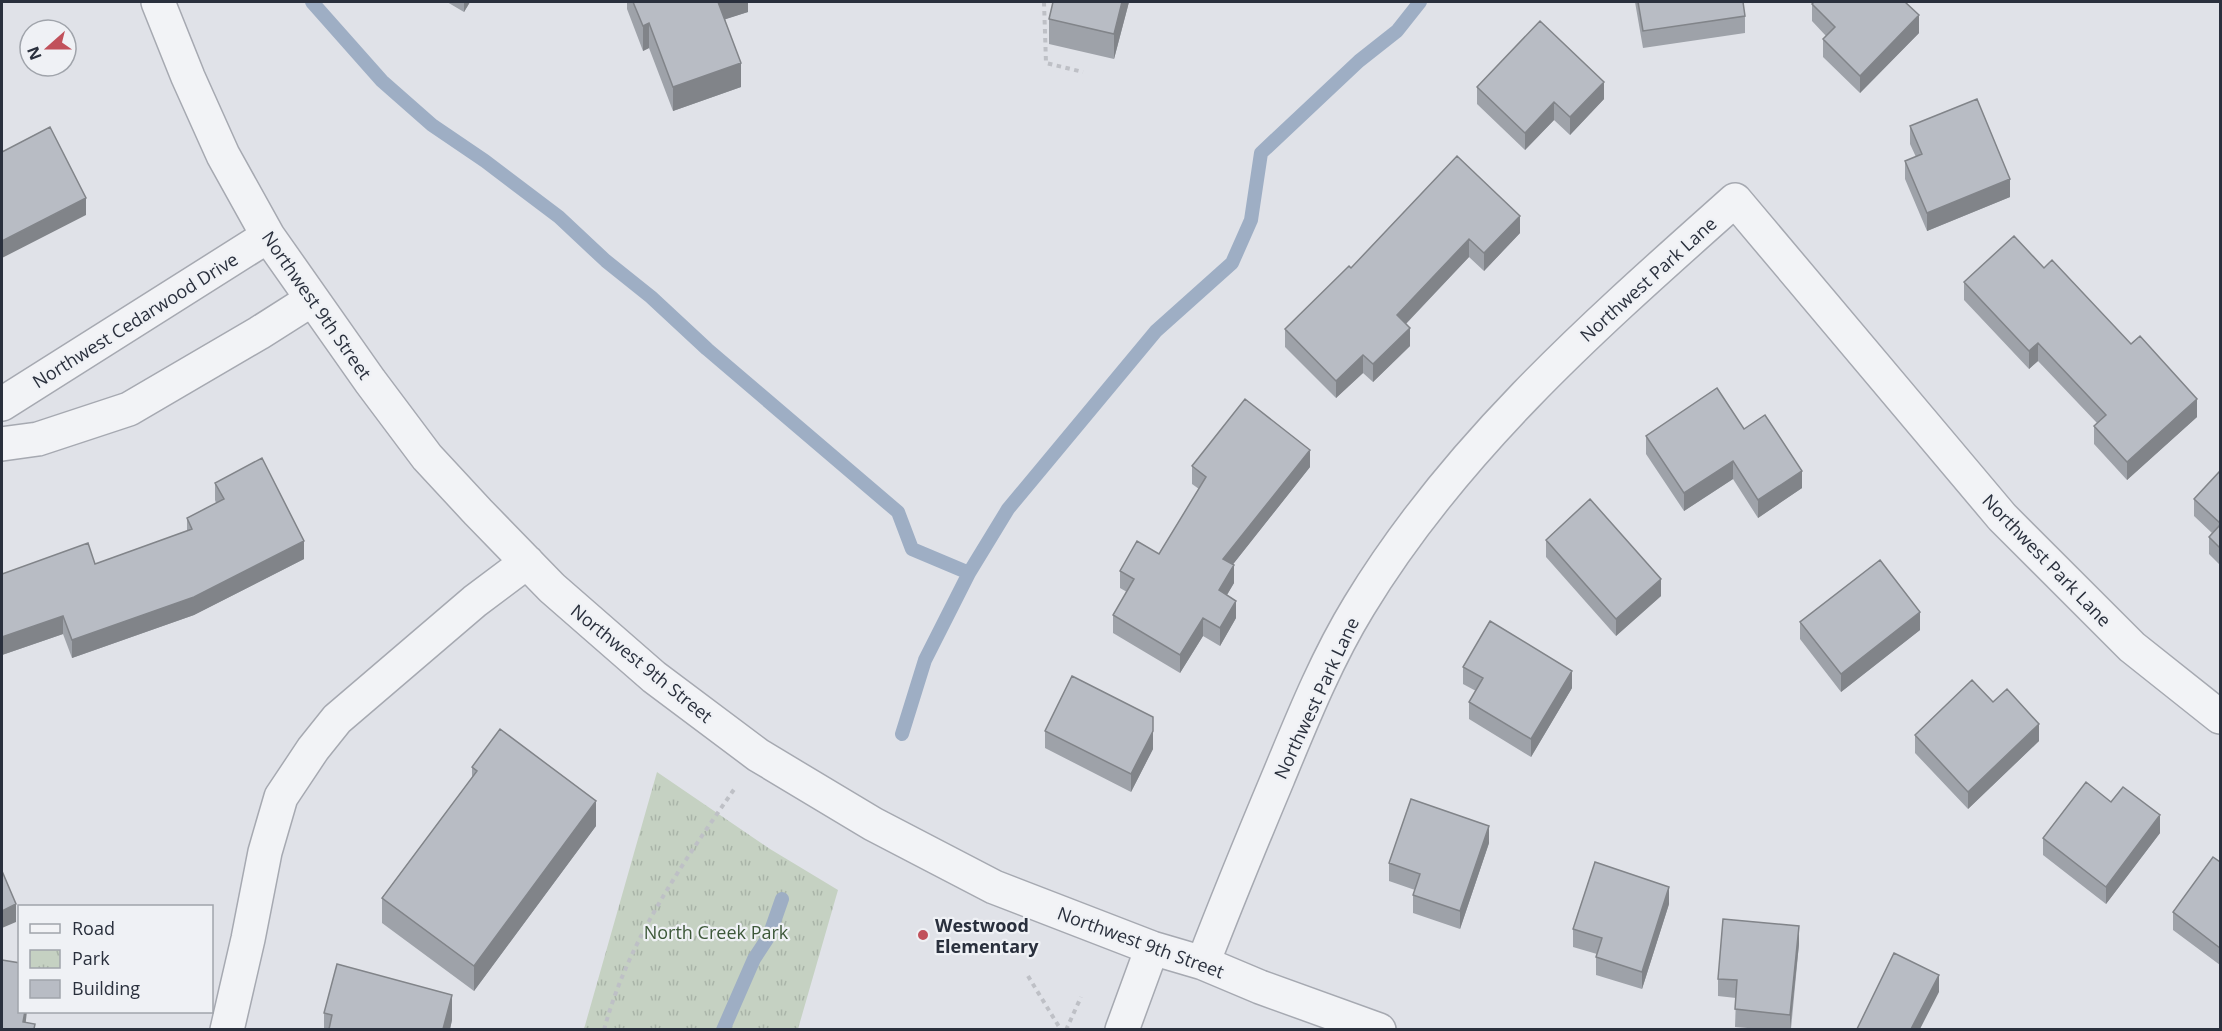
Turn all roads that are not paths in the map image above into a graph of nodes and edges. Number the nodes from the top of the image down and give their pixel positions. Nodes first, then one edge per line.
1 (158, 2) edge
2 (268, 236) junction
3 (311, 300) junction
4 (2, 404) edge
5 (2, 444) edge
6 (527, 562) junction
7 (2220, 717) edge
8 (1152, 948) junction
9 (1203, 963) junction
10 (226, 1029) edge
11 (1122, 1029) edge
12 (1379, 1029) edge

1 - 2 street, Northwest 9th Street
2 - 3 street, Northwest 9th Street
2 - 4 street, Northwest Cedarwood Drive
3 - 5 street
3 - 6 street, Northwest 9th Street
6 - 8 street, Northwest 9th Street
6 - 10 street
7 - 9 street, Northwest Park Lane
8 - 9 street, Northwest 9th Street
8 - 11 street
9 - 12 street, Northwest 9th Street

